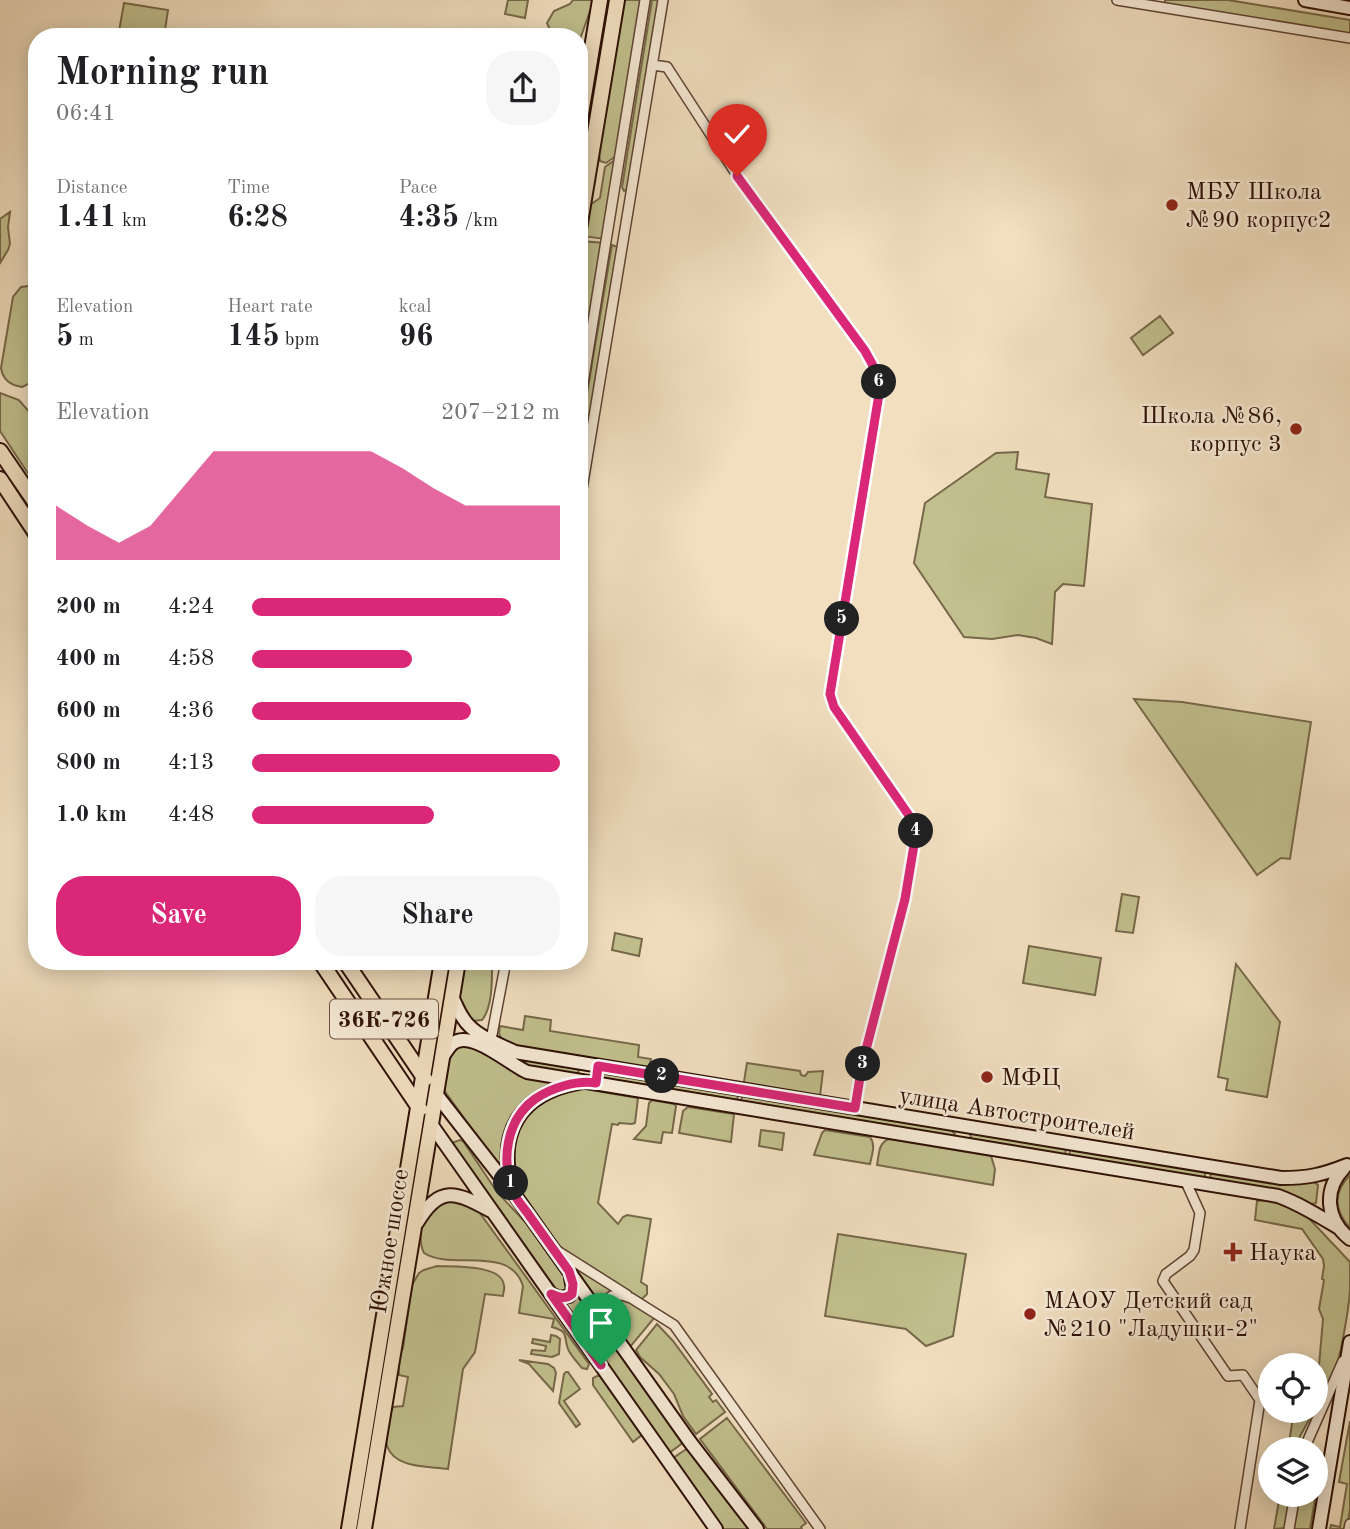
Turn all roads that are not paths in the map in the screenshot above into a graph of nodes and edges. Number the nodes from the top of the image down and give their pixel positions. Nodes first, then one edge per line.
1 (600, 0) edge
2 (617, 0) edge
3 (645, 0) edge
4 (663, 0) edge
5 (1117, 0) edge
6 (1305, 0) edge
7 (1350, 8) edge
8 (1350, 38) edge
9 (652, 65) junction
10 (588, 72) edge
11 (588, 175) edge
12 (588, 352) edge
13 (0, 451) edge
14 (588, 453) edge
15 (0, 479) edge
16 (28, 492) edge
17 (28, 521) edge
18 (326, 970) edge
19 (351, 970) edge
20 (441, 970) edge
21 (456, 970) edge
22 (501, 970) edge
23 (504, 970) edge
24 (503, 976) junction
25 (452, 997) junction
26 (490, 1044) junction
27 (442, 1058) junction
28 (598, 1066) junction
29 (424, 1077) junction
30 (591, 1082) junction
31 (436, 1094) junction
32 (419, 1107) junction
33 (855, 1108) junction
34 (431, 1124) junction
35 (965, 1126) junction
36 (469, 1137) junction
37 (962, 1143) junction
38 (450, 1151) junction
39 (1349, 1165) edge
40 (1185, 1180) junction
41 (514, 1194) junction
42 (493, 1212) junction
43 (415, 1226) junction
44 (1343, 1233) edge
45 (552, 1248) junction
46 (1350, 1248) edge
47 (569, 1271) junction
48 (551, 1294) junction
49 (631, 1298) junction
50 (604, 1321) junction
51 (1350, 1347) edge
52 (1309, 1437) edge
53 (1293, 1507) edge
54 (349, 1529) edge
55 (364, 1529) edge
56 (716, 1529) edge
57 (757, 1529) edge
58 (820, 1529) edge
59 (1240, 1529) edge
60 (1289, 1529) edge
61 (1319, 1529) edge

1 - 10 main road
2 - 11 main road
3 - 12 street
4 - 9 street
5 - 8 street
6 - 7 main road
9 - 14 street
9 - 33 street
13 - 16 main road
15 - 17 main road
18 - 32 main road
19 - 29 main road, 36К-726
20 - 29 main road, Южное шоссе
21 - 25 main road, Южное шоссе
22 - 24 street
23 - 24 street
24 - 26 street
25 - 26 main road, улица Автостроителей
25 - 27 main road, Южное шоссе
26 - 27 main road, улица Автостроителей
26 - 28 main road, улица Автостроителей
26 - 30 main road, улица Автостроителей
27 - 31 main road, Южное шоссе
28 - 30 main road
28 - 33 main road, улица Автостроителей
29 - 31 main road, 36К-726
29 - 32 main road, Южное шоссе
30 - 37 main road, улица Автостроителей
30 - 41 main road, улица Автостроителей
31 - 34 main road, Южное шоссе
31 - 36 main road
32 - 34 main road
32 - 54 main road, Южное шоссе
33 - 35 main road, улица Автостроителей
34 - 38 main road
34 - 43 main road, Южное шоссе
35 - 37 main road
35 - 39 main road, улица Автостроителей
36 - 38 main road
36 - 41 main road
37 - 40 main road, улица Автостроителей
38 - 42 main road
39 - 44 main road
40 - 44 main road, улица Автостроителей
40 - 59 street
41 - 45 main road
42 - 43 main road
42 - 48 main road
43 - 55 main road, Южное шоссе
44 - 46 main road
45 - 47 main road
45 - 49 street
47 - 48 main road
47 - 50 main road
48 - 56 main road
49 - 50 street
49 - 58 street
50 - 57 main road
51 - 52 street
51 - 61 main road
53 - 60 street

